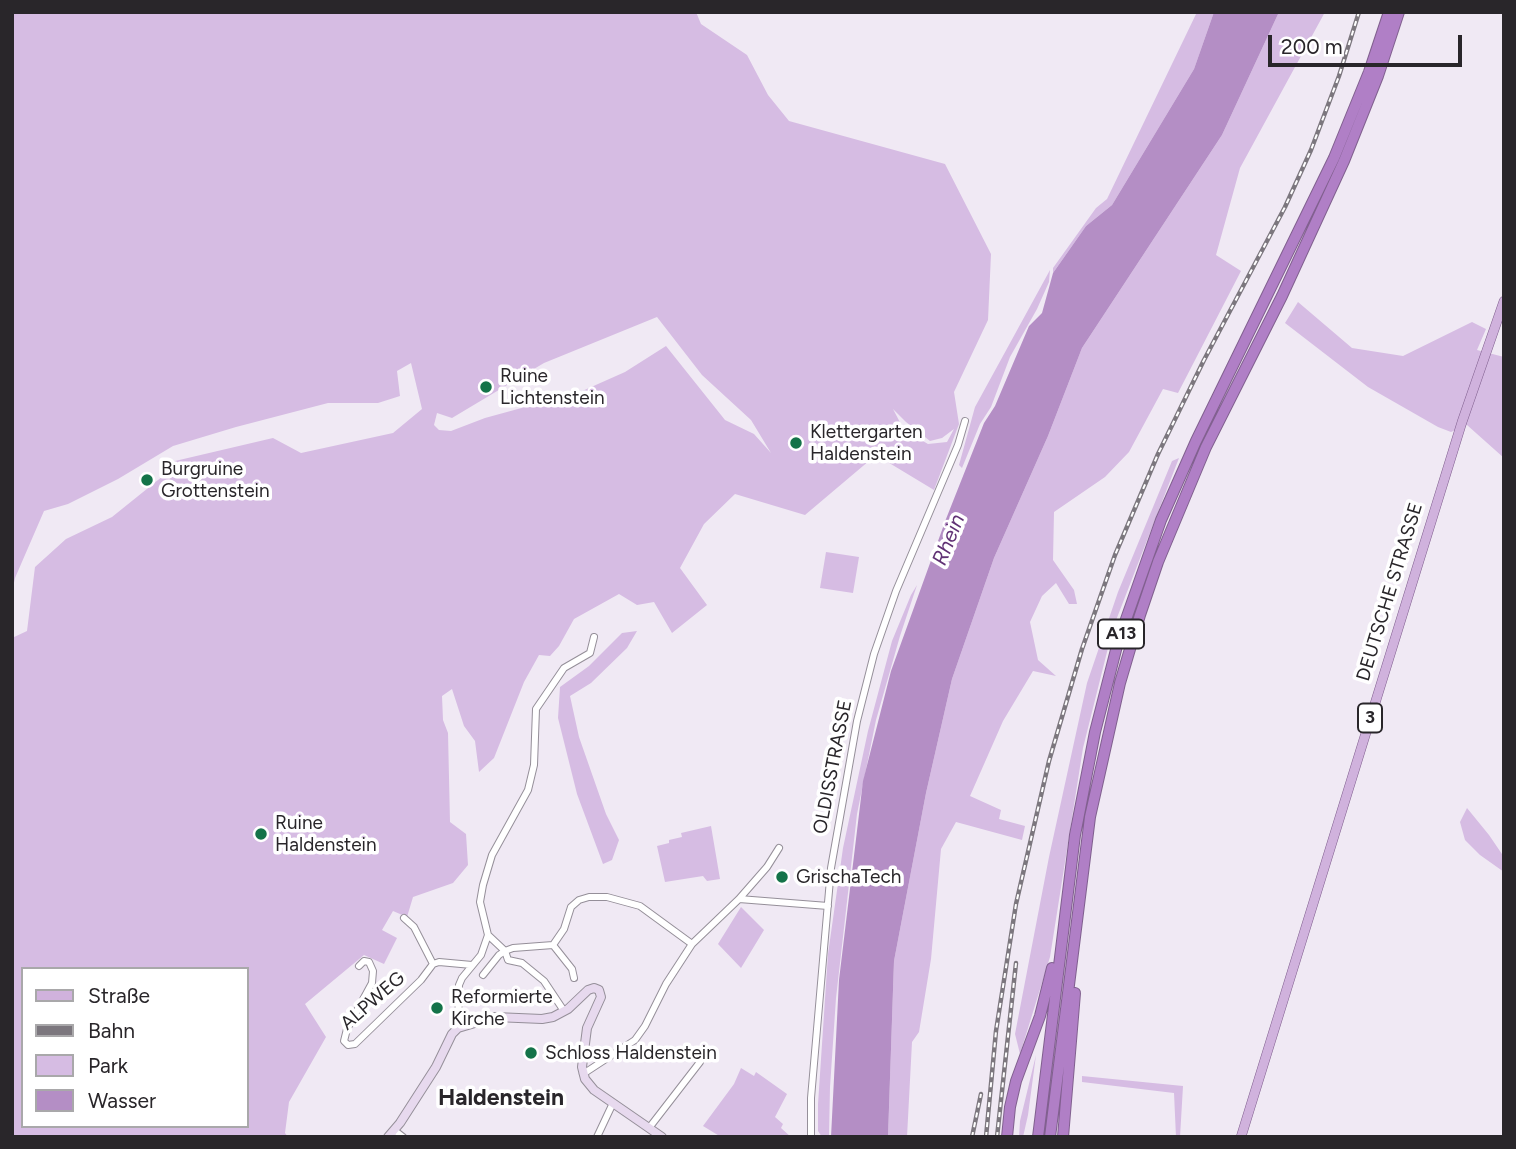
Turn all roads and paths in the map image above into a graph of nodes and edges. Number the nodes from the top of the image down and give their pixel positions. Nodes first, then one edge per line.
1 (1389, 12) edge
2 (1399, 12) edge
3 (1504, 301) edge
4 (965, 421) dead end
5 (594, 637) dead end
6 (779, 848) dead end
7 (1080, 879) junction
8 (1066, 897) junction
9 (739, 899) junction
10 (828, 906) junction
11 (404, 918) dead end
12 (488, 935) junction
13 (692, 944) junction
14 (553, 945) junction
15 (505, 951) junction
16 (433, 964) junction
17 (472, 965) junction
18 (359, 966) dead end
19 (483, 975) dead end
20 (574, 978) dead end
21 (564, 1011) junction
22 (458, 1028) junction
23 (700, 1062) dead end
24 (583, 1074) junction
25 (613, 1103) junction
26 (649, 1128) junction
27 (391, 1134) edge
28 (403, 1137) edge
29 (597, 1137) edge
30 (662, 1137) edge
31 (811, 1137) edge
32 (1007, 1137) edge
33 (1038, 1137) edge
34 (1049, 1137) edge
35 (1063, 1137) edge
36 (1241, 1137) edge

1 - 8 highway, A13
2 - 7 highway, A13
3 - 36 main road, DEUTSCHE STRASSE / 3
4 - 10 street, OLDISSTRASSE
5 - 12 street
6 - 9 street
7 - 34 highway, A13
7 - 35 highway, A13
8 - 32 highway, A13
8 - 33 highway, A13
9 - 10 street
9 - 13 street
10 - 31 street, OLDISSTRASSE
11 - 16 street
12 - 15 street
12 - 17 street
13 - 14 street
13 - 24 street
14 - 15 street
14 - 20 street
15 - 19 street
15 - 21 street
16 - 17 street
16 - 18 street, ALPWEG
17 - 22 street
21 - 22 street
21 - 24 street
22 - 27 street
23 - 26 street
24 - 25 street
25 - 26 street
25 - 29 street
26 - 30 street
27 - 28 street

